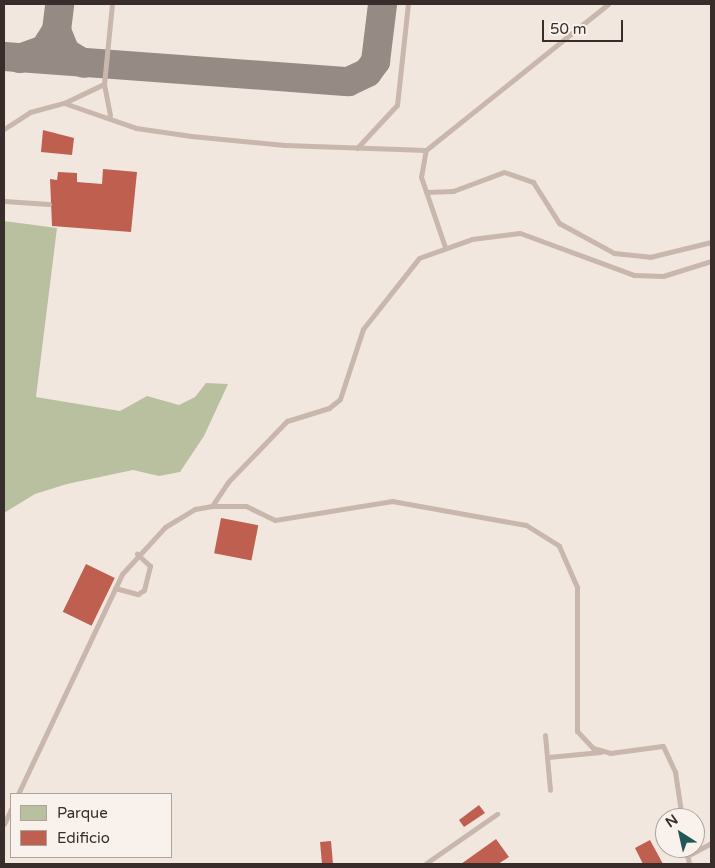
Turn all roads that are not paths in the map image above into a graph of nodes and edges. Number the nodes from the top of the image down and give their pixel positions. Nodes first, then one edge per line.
1 (112, 4) edge
2 (408, 4) edge
3 (608, 4) edge
4 (104, 84) junction
5 (64, 103) junction
6 (110, 116) junction
7 (4, 129) edge
8 (357, 148) junction
9 (426, 150) junction
10 (426, 192) junction
11 (4, 201) edge
12 (50, 204) dead end
13 (711, 242) edge
14 (445, 248) junction
15 (711, 261) edge
16 (212, 506) junction
17 (136, 554) junction
18 (115, 588) junction
19 (545, 735) dead end
20 (602, 752) junction
21 (548, 757) junction
22 (550, 790) dead end
23 (18, 793) edge
24 (680, 808) edge
25 (10, 811) edge
26 (497, 814) dead end
27 (4, 824) edge
28 (425, 864) edge

1 - 4 lane
2 - 8 lane
3 - 9 lane
4 - 5 lane
4 - 6 lane
5 - 6 lane
5 - 7 lane
6 - 8 lane
8 - 9 lane
9 - 10 lane
10 - 13 lane
10 - 14 lane
11 - 12 lane
14 - 15 lane
14 - 16 lane
16 - 17 lane
16 - 20 lane
17 - 18 lane
17 - 18 lane
18 - 23 lane
19 - 21 lane
20 - 21 lane
20 - 24 lane
21 - 22 lane
25 - 27 lane
26 - 28 lane

